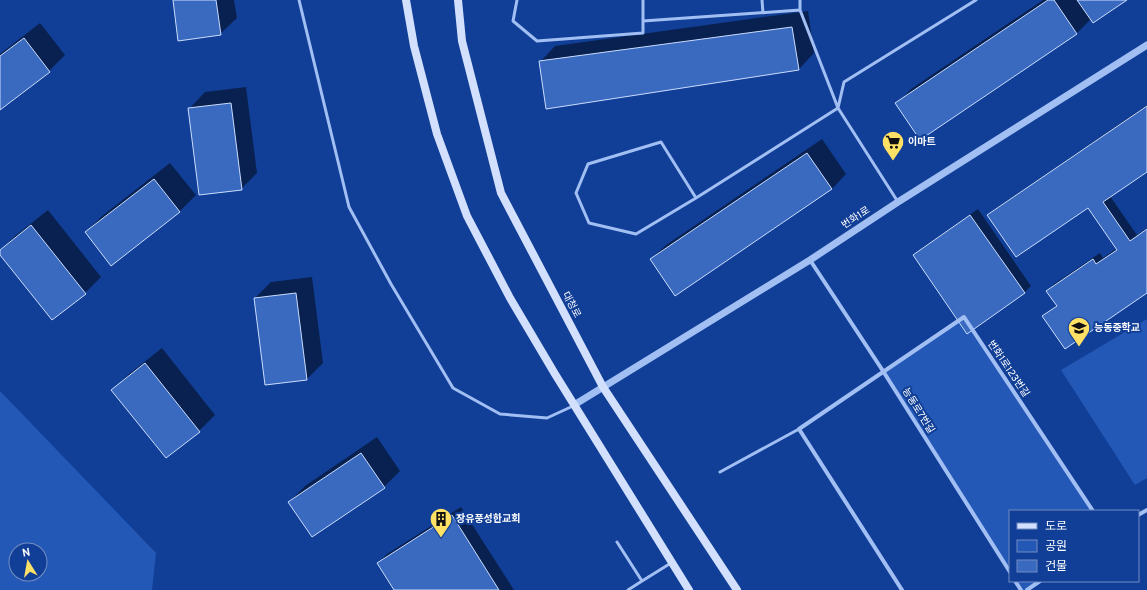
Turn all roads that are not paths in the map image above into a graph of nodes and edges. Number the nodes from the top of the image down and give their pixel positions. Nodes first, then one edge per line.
1 (299, 0) edge
2 (406, 0) edge
3 (458, 0) edge
4 (518, 0) edge
5 (643, 0) edge
6 (762, 0) edge
7 (800, 0) edge
8 (976, 0) edge
9 (800, 10) junction
10 (762, 13) junction
11 (643, 21) junction
12 (1147, 45) edge
13 (838, 108) junction
14 (696, 198) junction
15 (898, 202) junction
16 (810, 260) junction
17 (883, 371) junction
18 (603, 387) junction
19 (574, 405) junction
20 (799, 429) junction
21 (720, 472) dead end
22 (1092, 510) edge
23 (617, 542) dead end
24 (672, 563) junction
25 (1009, 570) edge
26 (642, 581) junction
27 (1039, 582) edge
28 (628, 590) edge
29 (689, 590) edge
30 (737, 590) edge
31 (902, 590) edge
32 (1027, 590) edge

1 - 19 lane
2 - 19 main road
3 - 18 main road, 대청로
4 - 11 lane
5 - 11 lane
6 - 10 lane
7 - 9 lane
8 - 13 lane
9 - 10 lane
9 - 13 lane
10 - 11 lane
12 - 15 street, 번화1로
13 - 14 lane
13 - 15 lane
14 - 14 lane
15 - 16 street, 번화1로
16 - 17 street, 능동로7번길
16 - 18 street, 번화1로
17 - 20 street
17 - 22 street, 번화1로123번길
17 - 25 street, 능동로7번길
18 - 19 street, 번화1로
18 - 30 main road, 대청로
19 - 24 main road
20 - 21 lane
20 - 31 street
23 - 26 lane
24 - 26 lane
24 - 29 main road
26 - 28 lane
27 - 32 street

